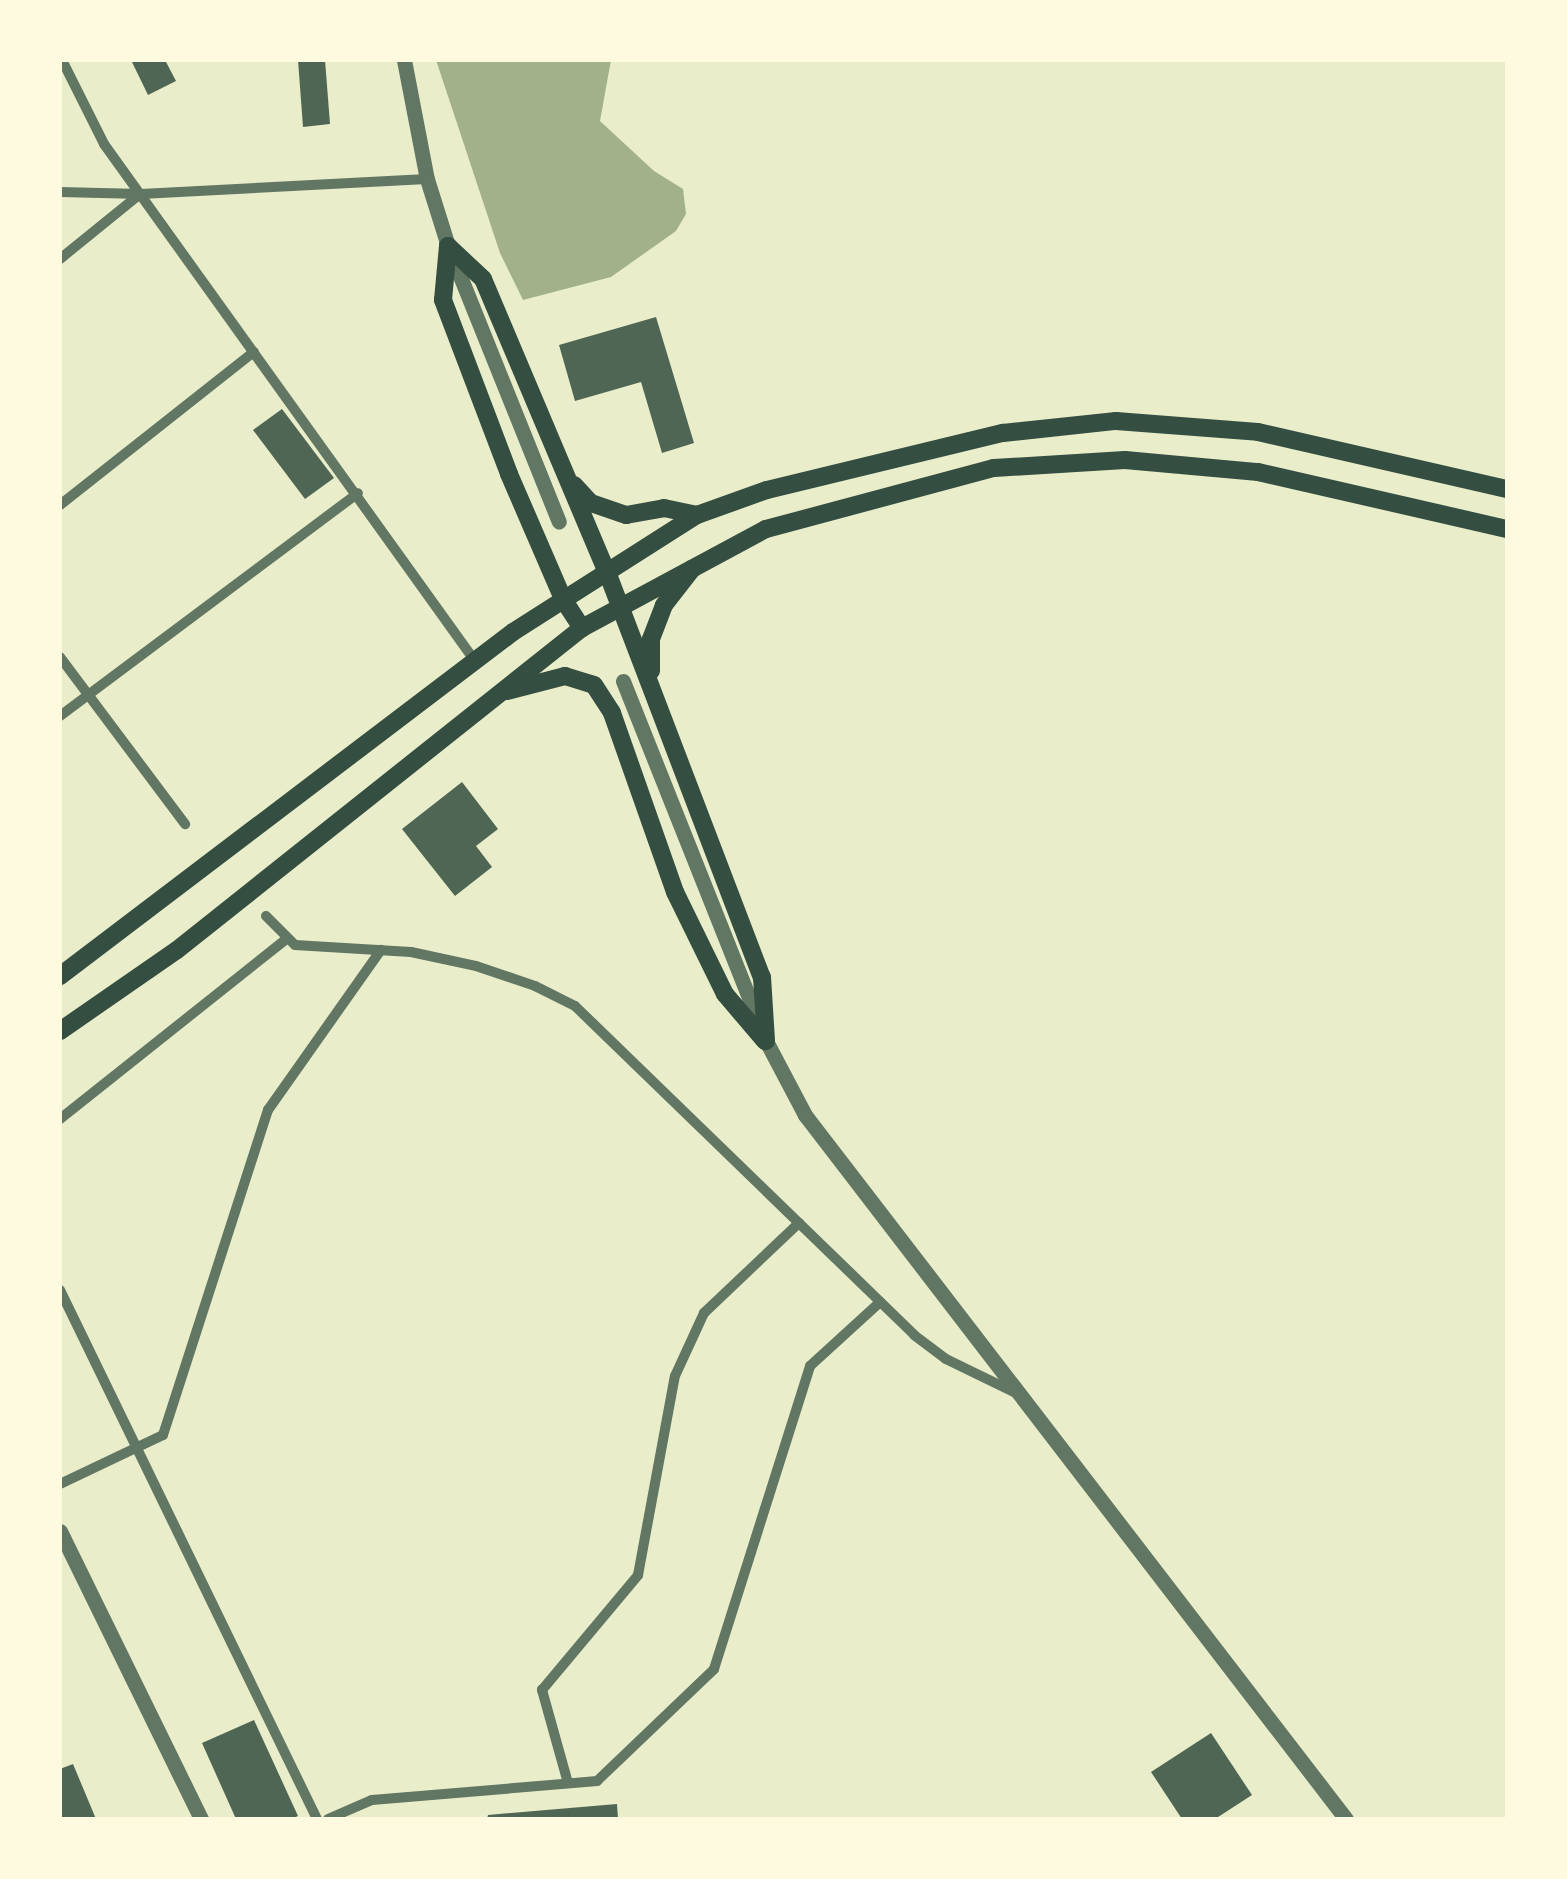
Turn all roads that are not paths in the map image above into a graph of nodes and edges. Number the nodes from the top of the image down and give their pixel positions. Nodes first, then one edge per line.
1 (62, 60) edge
2 (404, 60) edge
3 (427, 179) junction
4 (60, 192) edge
5 (141, 194) junction
6 (448, 246) junction
7 (60, 258) edge
8 (254, 352) junction
9 (564, 474) junction
10 (1507, 488) edge
11 (358, 493) junction
12 (60, 505) edge
13 (698, 515) junction
14 (559, 522) dead end
15 (1507, 529) edge
16 (698, 562) junction
17 (607, 572) junction
18 (563, 599) junction
19 (620, 604) junction
20 (582, 628) junction
21 (60, 657) edge
22 (475, 662) junction
23 (623, 681) dead end
24 (650, 681) junction
25 (499, 693) junction
26 (87, 696) junction
27 (60, 716) edge
28 (185, 824) dead end
29 (266, 916) dead end
30 (286, 940) junction
31 (381, 950) junction
32 (60, 976) edge
33 (60, 1031) edge
34 (766, 1041) junction
35 (60, 1119) edge
36 (799, 1223) junction
37 (60, 1290) edge
38 (880, 1302) junction
39 (1018, 1395) junction
40 (137, 1448) junction
41 (60, 1484) edge
42 (60, 1531) edge
43 (568, 1783) junction
44 (201, 1819) edge
45 (317, 1819) edge
46 (328, 1819) edge
47 (1346, 1819) edge

1 - 5 street
2 - 3 street
3 - 5 street
3 - 6 street
4 - 5 street
5 - 7 street
5 - 8 street
6 - 9 main road
6 - 14 street
6 - 18 main road
8 - 11 street
8 - 12 street
9 - 13 main road
9 - 17 main road
10 - 13 main road
11 - 22 street
11 - 26 street
13 - 17 main road
15 - 16 main road
16 - 19 main road
16 - 24 main road
17 - 18 main road
17 - 19 main road
18 - 20 main road
18 - 22 main road
19 - 20 main road
19 - 24 main road
20 - 25 main road
21 - 26 street
22 - 32 main road
23 - 34 street
24 - 34 main road
25 - 33 main road
25 - 34 main road
26 - 27 street
26 - 28 street
29 - 30 street
30 - 31 street
30 - 35 street
31 - 36 street
31 - 40 street
34 - 39 street
36 - 38 street
36 - 43 street
37 - 40 street
38 - 39 street
38 - 43 street
39 - 47 street
40 - 41 street
40 - 45 street
42 - 44 street
43 - 46 street

